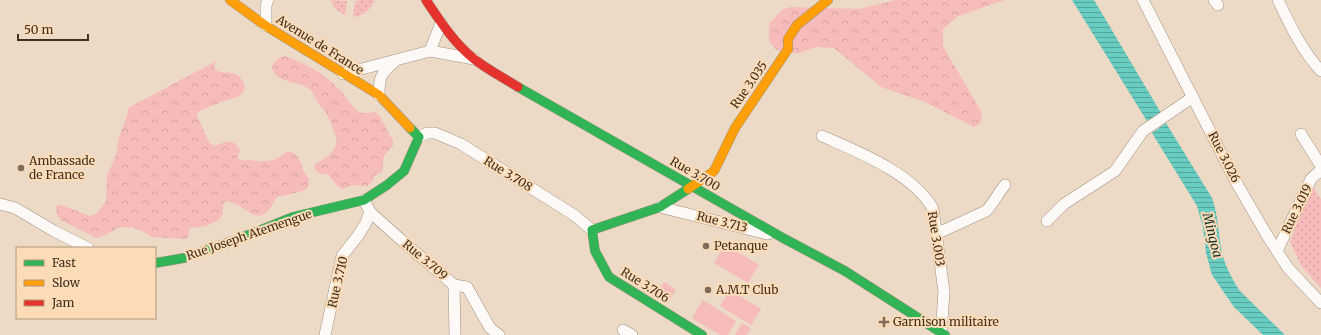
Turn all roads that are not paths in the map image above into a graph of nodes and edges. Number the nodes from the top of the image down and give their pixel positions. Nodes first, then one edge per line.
1 (230, 0) edge
2 (268, 0) edge
3 (426, 0) edge
4 (828, 0) edge
5 (1142, 0) edge
6 (1278, 0) edge
7 (441, 23) junction
8 (266, 26) junction
9 (430, 51) junction
10 (474, 59) junction
11 (396, 60) junction
12 (1321, 72) edge
13 (343, 74) junction
14 (379, 95) junction
15 (1193, 97) junction
16 (1301, 134) dead end
17 (822, 136) dead end
18 (418, 137) junction
19 (1321, 166) edge
20 (1321, 170) edge
21 (1005, 185) dead end
22 (692, 186) junction
23 (364, 200) junction
24 (0, 204) edge
25 (660, 207) junction
26 (370, 212) junction
27 (1047, 221) dead end
28 (592, 230) junction
29 (936, 234) junction
30 (783, 238) junction
31 (86, 247) edge
32 (1277, 251) junction
33 (156, 263) edge
34 (454, 285) junction
35 (1321, 303) edge
36 (943, 334) edge
37 (325, 335) edge
38 (455, 335) edge
39 (500, 335) edge
40 (702, 335) edge

1 - 8 street, Avenue de France
2 - 8 street
3 - 7 street, Rue 3.700
4 - 22 street, Rue 3.035
5 - 15 street, Rue 3.026
6 - 12 street
7 - 9 street
7 - 10 street, Rue 3.700
8 - 13 street, Avenue de France
9 - 10 street
9 - 11 street
10 - 22 street, Rue 3.700
11 - 13 street
11 - 14 street
13 - 14 street, Avenue de France
14 - 18 street
15 - 27 street
15 - 32 street, Rue 3.026
16 - 19 street
17 - 29 street, Rue 3.003
18 - 23 street, Rue Joseph Atemengue
18 - 28 street, Rue 3.708
20 - 32 street, Rue 3.019
21 - 29 street
22 - 25 street
22 - 30 street, Rue 3.700
23 - 26 street, Rue 3.709
23 - 33 street, Rue Joseph Atemengue
24 - 31 street
25 - 28 street
25 - 30 street, Rue 3.713
26 - 34 street, Rue 3.709
26 - 37 street, Rue 3.710
28 - 40 street, Rue 3.706
29 - 36 street, Rue 3.003
30 - 36 street, Rue 3.700
32 - 35 street, Rue 3.026
34 - 38 street
34 - 39 street, Rue 3.709

